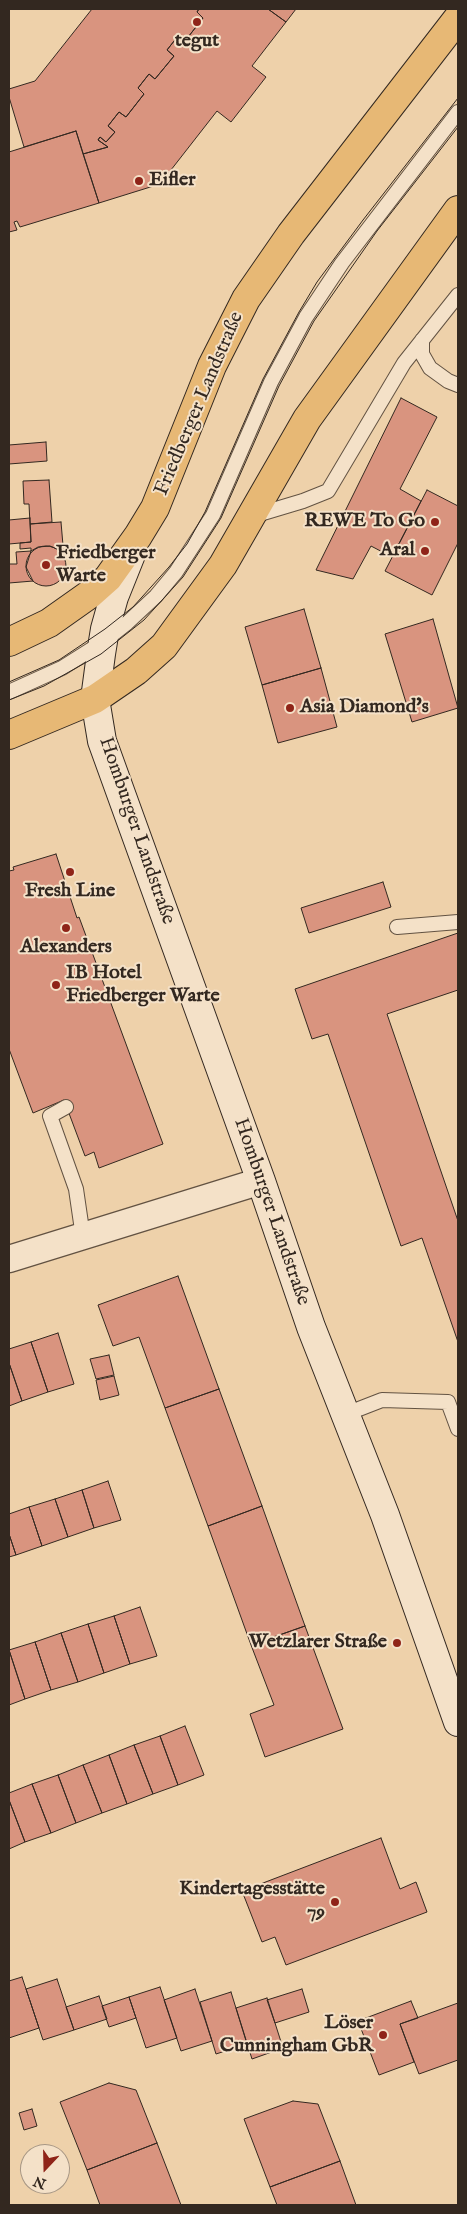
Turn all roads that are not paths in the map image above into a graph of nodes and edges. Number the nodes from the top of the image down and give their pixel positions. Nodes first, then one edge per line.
1 (458, 18) edge
2 (458, 112) edge
3 (457, 216) edge
4 (458, 295) edge
5 (422, 340) junction
6 (458, 385) edge
7 (250, 517) junction
8 (138, 536) junction
9 (9, 642) edge
10 (103, 642) junction
11 (9, 692) edge
12 (95, 700) junction
13 (9, 735) edge
14 (458, 922) edge
15 (397, 927) dead end
16 (66, 1106) dead end
17 (261, 1181) junction
18 (83, 1237) junction
19 (9, 1259) edge
20 (346, 1414) junction
21 (458, 1429) edge
22 (458, 1722) edge

1 - 8 main road, Friedberger Landstraße
2 - 10 lane
3 - 7 main road
4 - 5 lane
5 - 6 lane
5 - 7 lane
7 - 12 main road
8 - 9 main road, Friedberger Landstraße
8 - 10 street, Homburger Landstraße
10 - 11 lane
10 - 12 street, Homburger Landstraße
12 - 13 main road
12 - 17 street, Homburger Landstraße
14 - 15 lane
16 - 18 lane
17 - 18 street
17 - 20 street, Homburger Landstraße
18 - 19 street
20 - 21 lane
20 - 22 street, Homburger Landstraße

